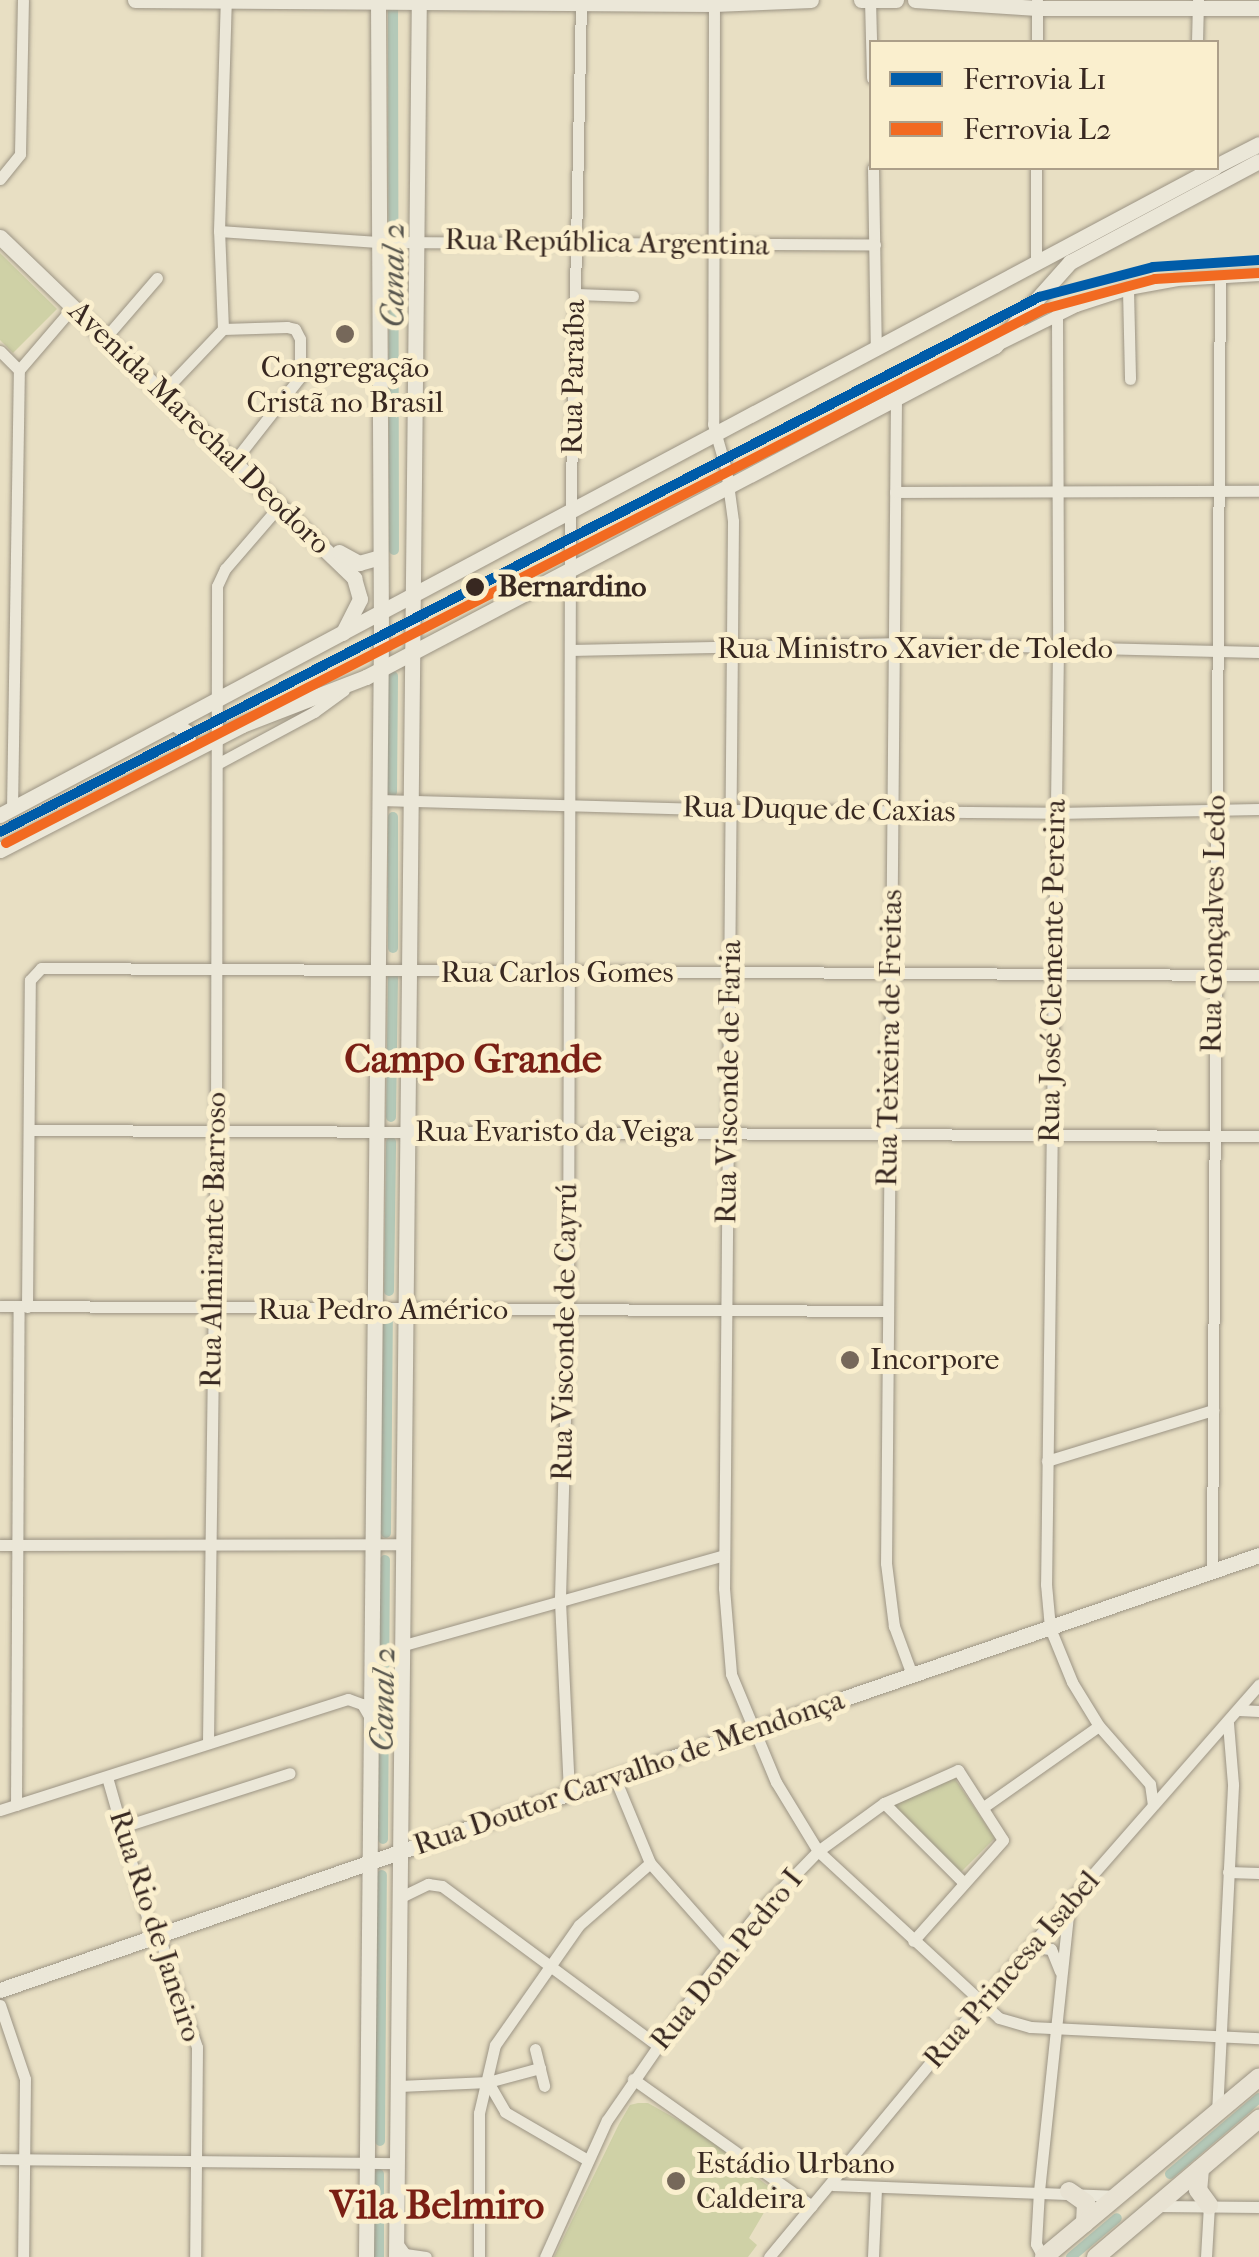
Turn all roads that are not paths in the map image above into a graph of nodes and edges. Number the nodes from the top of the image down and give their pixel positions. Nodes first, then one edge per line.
1 (24, 0) edge
2 (135, 0) edge
3 (226, 0) edge
4 (378, 0) edge
5 (390, 0) edge
6 (419, 0) edge
7 (811, 0) edge
8 (861, 0) edge
9 (870, 0) edge
10 (896, 0) edge
11 (915, 0) edge
12 (407, 1) edge
13 (581, 1) edge
14 (714, 2) edge
15 (1036, 4) edge
16 (1198, 4) edge
17 (1259, 8) edge
18 (871, 40) edge
19 (1036, 40) edge
20 (1198, 40) edge
21 (1259, 144) edge
22 (1259, 161) edge
23 (1219, 165) edge
24 (873, 170) edge
25 (1036, 170) edge
26 (1198, 172) edge
27 (0, 179) edge
28 (1150, 222) junction
29 (219, 231) junction
30 (0, 237) edge
31 (411, 241) junction
32 (383, 242) junction
33 (576, 242) junction
34 (716, 245) junction
35 (875, 245) junction
36 (1036, 264) junction
37 (1259, 275) edge
38 (1220, 277) junction
39 (157, 278) dead end
40 (1128, 289) junction
41 (576, 294) junction
42 (632, 296) dead end
43 (74, 307) junction
44 (1056, 314) junction
45 (223, 329) junction
46 (106, 338) junction
47 (995, 346) junction
48 (0, 350) edge
49 (876, 350) junction
50 (18, 370) junction
51 (1130, 379) dead end
52 (162, 392) junction
53 (896, 398) junction
54 (714, 433) junction
55 (236, 459) junction
56 (14, 464) junction
57 (0, 465) edge
58 (728, 485) junction
59 (1056, 490) junction
60 (895, 492) junction
61 (1259, 492) edge
62 (1220, 493) junction
63 (280, 505) junction
64 (572, 513) junction
65 (304, 526) junction
66 (414, 550) junction
67 (380, 554) junction
68 (570, 571) junction
69 (414, 596) junction
70 (381, 614) junction
71 (343, 632) junction
72 (892, 643) junction
73 (734, 648) junction
74 (1058, 648) junction
75 (570, 650) junction
76 (413, 651) junction
77 (1218, 652) junction
78 (1259, 652) edge
79 (6, 654) edge
80 (380, 668) junction
81 (350, 685) junction
82 (217, 700) junction
83 (174, 722) junction
84 (218, 738) junction
85 (187, 753) junction
86 (218, 763) junction
87 (412, 799) junction
88 (379, 800) junction
89 (569, 805) junction
90 (731, 810) junction
91 (893, 810) junction
92 (1215, 810) junction
93 (1259, 810) edge
94 (6, 812) edge
95 (1056, 814) junction
96 (0, 850) edge
97 (215, 971) junction
98 (376, 973) junction
99 (410, 973) junction
100 (568, 974) junction
101 (732, 974) junction
102 (891, 974) junction
103 (1054, 975) junction
104 (1214, 975) junction
105 (1259, 976) edge
106 (29, 1130) junction
107 (216, 1131) junction
108 (374, 1131) junction
109 (409, 1132) junction
110 (567, 1132) junction
111 (729, 1133) junction
112 (888, 1134) junction
113 (1051, 1135) junction
114 (1213, 1136) junction
115 (1259, 1136) edge
116 (0, 1306) edge
117 (23, 1306) junction
118 (213, 1310) junction
119 (373, 1310) junction
120 (568, 1310) junction
121 (407, 1311) junction
122 (887, 1311) junction
123 (726, 1312) junction
124 (1213, 1410) junction
125 (1046, 1461) junction
126 (0, 1544) edge
127 (405, 1544) junction
128 (18, 1545) junction
129 (211, 1547) junction
130 (373, 1547) junction
131 (724, 1555) junction
132 (1259, 1556) edge
133 (1212, 1572) junction
134 (560, 1598) junction
135 (1050, 1628) junction
136 (404, 1645) junction
137 (912, 1675) junction
138 (1259, 1685) edge
139 (1238, 1710) junction
140 (1259, 1711) edge
141 (370, 1717) junction
142 (1228, 1723) junction
143 (1099, 1726) junction
144 (751, 1730) junction
145 (208, 1742) junction
146 (290, 1774) dead end
147 (614, 1776) junction
148 (107, 1777) junction
149 (1172, 1783) junction
150 (1150, 1784) junction
151 (569, 1792) junction
152 (884, 1804) junction
153 (1153, 1805) junction
154 (16, 1806) junction
155 (984, 1806) junction
156 (0, 1810) edge
157 (122, 1827) junction
158 (818, 1851) junction
159 (403, 1852) junction
160 (650, 1863) junction
161 (370, 1864) junction
162 (1228, 1872) junction
163 (1259, 1873) edge
164 (964, 1883) junction
165 (403, 1896) junction
166 (1069, 1904) junction
167 (153, 1938) junction
168 (913, 1941) junction
169 (1031, 1946) junction
170 (728, 1950) junction
171 (549, 1964) junction
172 (1061, 1975) junction
173 (0, 1990) edge
174 (981, 2002) junction
175 (0, 2005) edge
176 (1055, 2028) junction
177 (1220, 2036) junction
178 (1255, 2039) edge
179 (657, 2045) junction
180 (535, 2049) dead end
181 (540, 2068) junction
182 (1259, 2078) edge
183 (633, 2079) junction
184 (488, 2082) junction
185 (399, 2086) junction
186 (544, 2086) dead end
187 (1217, 2113) junction
188 (1259, 2119) edge
189 (0, 2158) edge
190 (23, 2158) junction
191 (586, 2159) junction
192 (197, 2162) junction
193 (366, 2162) junction
194 (398, 2163) junction
195 (850, 2164) junction
196 (1200, 2170) junction
197 (1134, 2183) junction
198 (832, 2184) junction
199 (874, 2188) junction
200 (1040, 2190) junction
201 (1069, 2191) junction
202 (1119, 2196) junction
203 (1203, 2204) junction
204 (812, 2206) junction
205 (1158, 2206) junction
206 (1259, 2207) edge
207 (1086, 2223) junction
208 (396, 2249) edge
209 (23, 2257) edge
210 (196, 2257) edge
211 (366, 2257) edge
212 (426, 2257) edge
213 (479, 2257) edge
214 (545, 2257) edge
215 (769, 2257) edge
216 (873, 2257) edge
217 (1043, 2257) edge
218 (1096, 2257) edge
219 (1206, 2257) edge

1 - 27 street
2 - 3 main road
3 - 4 main road
3 - 29 street
4 - 5 main road
4 - 32 main road
5 - 12 main road
6 - 12 main road
6 - 13 main road
6 - 31 main road
7 - 14 main road
8 - 9 main road
9 - 10 main road
9 - 18 street
11 - 15 main road
13 - 14 main road
13 - 33 street, Rua Paraíba
14 - 34 street, Rua Visconde de Faria
15 - 16 main road
15 - 19 street
16 - 17 main road
16 - 20 street
21 - 23 main road
22 - 28 main road
24 - 35 street
25 - 36 street
26 - 28 main road
26 - 36 main road
28 - 47 main road
29 - 32 street, Rua República Argentina
29 - 45 street
30 - 43 main road, Avenida Marechal Deodoro
31 - 32 street, Rua República Argentina
31 - 33 street, Rua República Argentina
31 - 66 main road
32 - 67 main road
33 - 34 street, Rua República Argentina
33 - 41 street, Rua Paraíba
34 - 35 street, Rua República Argentina
34 - 54 street, Rua Visconde de Faria
35 - 49 street
36 - 49 main road
37 - 38 street
38 - 40 street
38 - 62 street, Rua Gonçalves Ledo
39 - 46 street
40 - 44 street
40 - 51 street
41 - 42 street
41 - 64 street, Rua Paraíba
43 - 46 main road, Avenida Marechal Deodoro
43 - 50 street
44 - 47 street
44 - 59 street, Rua José Clemente Pereira
45 - 52 street
45 - 55 street
46 - 52 main road, Avenida Marechal Deodoro
47 - 53 main road
48 - 50 street
49 - 54 main road
50 - 56 street
52 - 55 main road, Avenida Marechal Deodoro
53 - 58 main road
53 - 60 street, Rua Teixeira de Freitas
54 - 58 street, Rua Visconde de Faria
54 - 64 main road
55 - 63 main road, Avenida Marechal Deodoro
56 - 57 street
56 - 79 street
58 - 68 main road
58 - 73 street, Rua Visconde de Faria
59 - 60 street
59 - 62 street
59 - 74 street, Rua José Clemente Pereira
60 - 72 street, Rua Teixeira de Freitas
61 - 62 street
62 - 77 street, Rua Gonçalves Ledo
63 - 65 main road, Avenida Marechal Deodoro
63 - 82 street, Rua Almirante Barroso
64 - 68 street, Rua Paraíba
64 - 69 main road
65 - 67 main road
65 - 71 main road, Avenida Marechal Deodoro
66 - 67 main road
66 - 69 main road
67 - 70 main road
68 - 75 street, Rua Visconde de Cayrú
68 - 76 main road
69 - 70 main road
69 - 76 main road
70 - 71 main road
70 - 80 main road
71 - 82 main road
72 - 73 street, Rua Ministro Xavier de Toledo
72 - 74 street, Rua Ministro Xavier de Toledo
72 - 91 street, Rua Teixeira de Freitas
73 - 75 street, Rua Ministro Xavier de Toledo
73 - 90 street, Rua Visconde de Faria
74 - 77 street, Rua Ministro Xavier de Toledo
74 - 95 street, Rua José Clemente Pereira
75 - 89 street, Rua Visconde de Cayrú
76 - 80 main road
76 - 87 main road
77 - 78 street, Rua Ministro Xavier de Toledo
77 - 92 street, Rua Gonçalves Ledo
79 - 94 street
80 - 81 main road
80 - 88 main road
81 - 84 main road
81 - 86 street
82 - 83 main road
82 - 84 street, Rua Almirante Barroso
83 - 85 main road
83 - 94 main road
84 - 85 main road
84 - 86 street, Rua Almirante Barroso
85 - 96 main road
86 - 97 street, Rua Almirante Barroso
87 - 88 street, Rua Duque de Caxias
87 - 89 street, Rua Duque de Caxias
87 - 99 main road
88 - 98 main road
89 - 90 street, Rua Duque de Caxias
89 - 100 street, Rua Visconde de Cayrú
90 - 91 street, Rua Duque de Caxias
90 - 101 street, Rua Visconde de Faria
91 - 95 street, Rua Duque de Caxias
91 - 102 street, Rua Teixeira de Freitas
92 - 93 street, Rua Duque de Caxias
92 - 95 street, Rua Duque de Caxias
92 - 104 street, Rua Gonçalves Ledo
95 - 103 street, Rua José Clemente Pereira
97 - 98 street, Rua Carlos Gomes
97 - 106 street, Rua Carlos Gomes
97 - 107 street, Rua Almirante Barroso
98 - 99 street, Rua Carlos Gomes
98 - 108 main road
99 - 100 street, Rua Carlos Gomes
99 - 109 main road
100 - 101 street, Rua Carlos Gomes
100 - 110 street, Rua Visconde de Cayrú
101 - 102 street, Rua Carlos Gomes
101 - 111 street, Rua Visconde de Faria
102 - 103 street, Rua Carlos Gomes
102 - 112 street, Rua Teixeira de Freitas
103 - 104 street, Rua Carlos Gomes
103 - 113 street, Rua José Clemente Pereira
104 - 105 street, Rua Carlos Gomes
104 - 114 street, Rua Gonçalves Ledo
106 - 107 street, Rua Evaristo da Veiga
106 - 117 street
107 - 108 street, Rua Evaristo da Veiga
107 - 118 street, Rua Almirante Barroso
108 - 109 street, Rua Evaristo da Veiga
108 - 119 main road
109 - 110 street, Rua Evaristo da Veiga
109 - 121 main road
110 - 111 street, Rua Evaristo da Veiga
110 - 120 street, Rua Visconde de Cayrú
111 - 112 street, Rua Evaristo da Veiga
111 - 123 street, Rua Visconde de Faria
112 - 113 street, Rua Evaristo da Veiga
112 - 122 street, Rua Teixeira de Freitas
113 - 114 street, Rua Evaristo da Veiga
113 - 125 street, Rua José Clemente Pereira
114 - 115 street, Rua Evaristo da Veiga
114 - 124 street, Rua Gonçalves Ledo
116 - 117 street, Rua Pedro Américo
117 - 118 street, Rua Pedro Américo
117 - 128 street
118 - 119 street, Rua Pedro Américo
118 - 129 street, Rua Almirante Barroso
119 - 121 street, Rua Pedro Américo
119 - 130 main road
120 - 121 street, Rua Pedro Américo
120 - 123 street, Rua Pedro Américo
120 - 134 street, Rua Visconde de Cayrú
121 - 127 main road
122 - 123 street, Rua Pedro Américo
122 - 137 street, Rua Teixeira de Freitas
123 - 131 street, Rua Visconde de Faria
124 - 125 street
124 - 133 street, Rua Gonçalves Ledo
125 - 135 street, Rua José Clemente Pereira
126 - 128 street
127 - 130 street
127 - 136 main road
128 - 129 street
128 - 154 street
129 - 130 street
129 - 145 street, Rua Almirante Barroso
130 - 141 main road
131 - 134 street
131 - 144 street, Rua Visconde de Faria
132 - 133 main road, Rua Doutor Carvalho de Mendonça
133 - 135 main road, Rua Doutor Carvalho de Mendonça
134 - 136 street
134 - 151 street, Rua Visconde de Cayrú
135 - 137 main road, Rua Doutor Carvalho de Mendonça
135 - 143 street
136 - 159 main road
137 - 144 main road, Rua Doutor Carvalho de Mendonça
138 - 139 street, Rua Princesa Isabel
139 - 140 street
139 - 142 street, Rua Princesa Isabel
141 - 145 street
141 - 161 main road
142 - 149 street, Rua Princesa Isabel
142 - 162 street
143 - 150 street
143 - 155 street
144 - 147 main road, Rua Doutor Carvalho de Mendonça
144 - 158 street, Rua Visconde de Faria
145 - 148 street
146 - 157 street
147 - 151 main road, Rua Doutor Carvalho de Mendonça
147 - 160 street
148 - 154 street
148 - 157 street, Rua Rio de Janeiro
149 - 150 street
149 - 153 street, Rua Princesa Isabel
150 - 153 street
151 - 159 main road, Rua Doutor Carvalho de Mendonça
152 - 155 street, Rua Dom Pedro I
152 - 158 street, Rua Dom Pedro I
152 - 164 street
153 - 166 street, Rua Princesa Isabel
154 - 156 street
155 - 164 street
157 - 167 street, Rua Rio de Janeiro
158 - 168 street, Rua Visconde de Faria
158 - 170 street, Rua Dom Pedro I
159 - 161 main road, Rua Doutor Carvalho de Mendonça
159 - 165 main road
160 - 170 street
160 - 171 street
161 - 167 main road, Rua Doutor Carvalho de Mendonça
161 - 193 main road
162 - 163 street
162 - 177 street
164 - 168 street
165 - 171 street
165 - 185 main road
166 - 169 street, Rua Princesa Isabel
166 - 172 street
167 - 173 main road, Rua Doutor Carvalho de Mendonça
167 - 192 street, Rua Rio de Janeiro
168 - 174 street, Rua Visconde de Faria
169 - 172 street
169 - 174 street, Rua Princesa Isabel
170 - 179 street, Rua Dom Pedro I
171 - 179 street
171 - 184 street
172 - 176 street
174 - 176 street, Rua Visconde de Faria
174 - 195 street, Rua Princesa Isabel
175 - 190 street
176 - 177 street, Rua Visconde de Faria
176 - 200 street
177 - 178 street, Rua Visconde de Faria
177 - 187 street
179 - 183 street, Rua Dom Pedro I
180 - 181 street
181 - 184 street
181 - 186 street
182 - 187 main road
183 - 191 street, Rua Dom Pedro I
183 - 204 street
184 - 185 street
184 - 191 street
184 - 213 street
185 - 194 main road
187 - 197 main road
188 - 196 main road
189 - 190 street
190 - 192 street
190 - 209 street
191 - 214 street, Rua Dom Pedro I
192 - 193 street
192 - 210 street, Rua Rio de Janeiro
193 - 194 street
193 - 211 main road
194 - 208 main road
195 - 198 street, Rua Princesa Isabel
195 - 199 street
196 - 203 main road
196 - 205 main road
197 - 202 main road
197 - 205 main road
198 - 199 street
198 - 204 street, Rua Princesa Isabel
199 - 200 street
199 - 216 street
200 - 201 street
200 - 217 street
201 - 202 street
201 - 207 main road
202 - 205 main road
202 - 207 main road
203 - 205 street
203 - 206 street
203 - 219 street
204 - 215 street, Rua Princesa Isabel
205 - 218 main road
207 - 217 main road
208 - 212 street

